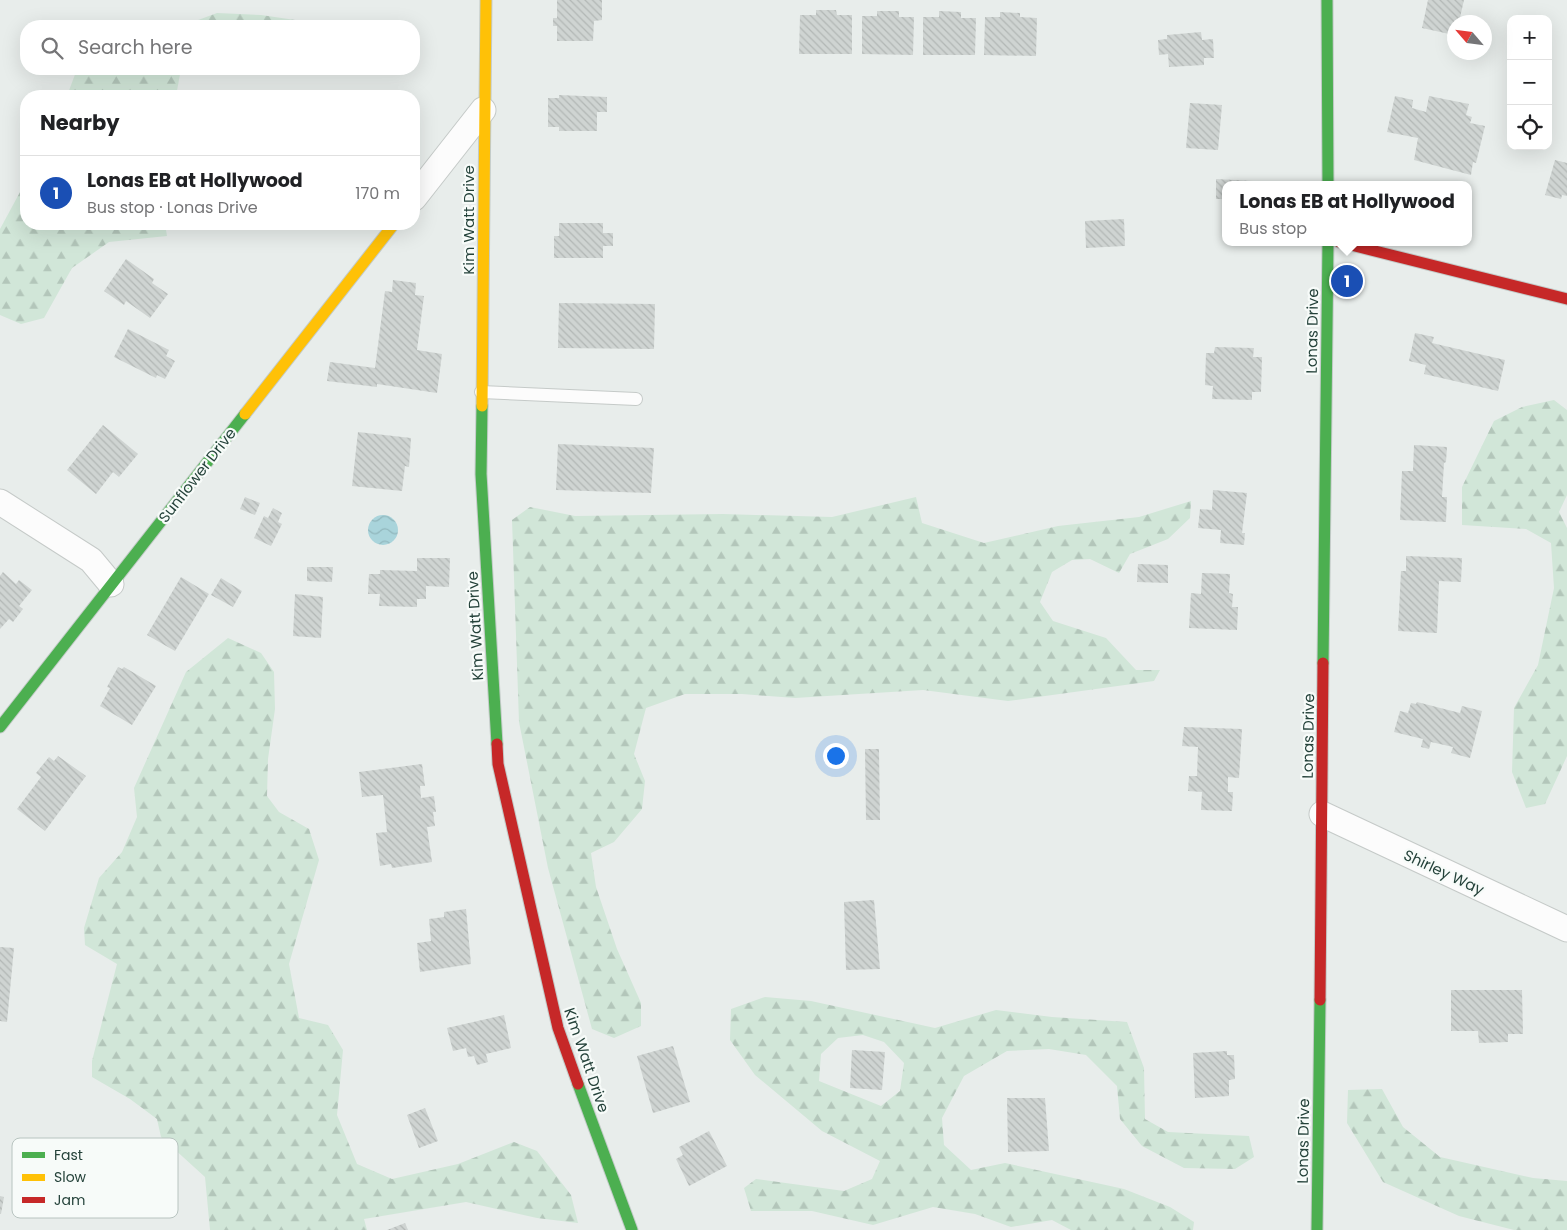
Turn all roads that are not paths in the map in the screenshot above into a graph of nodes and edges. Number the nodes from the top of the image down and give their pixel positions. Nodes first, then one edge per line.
1 (486, 0) edge
2 (1327, 0) edge
3 (483, 110) junction
4 (1328, 181) edge
5 (420, 190) edge
6 (389, 230) edge
7 (1328, 246) edge
8 (1355, 246) edge
9 (1567, 299) edge
10 (482, 392) junction
11 (636, 399) dead end
12 (0, 502) edge
13 (112, 584) junction
14 (0, 727) edge
15 (1322, 814) junction
16 (1567, 929) edge
17 (632, 1230) edge
18 (1317, 1230) edge

1 - 3 street, Kim Watt Drive
2 - 4 street
3 - 5 street
3 - 10 street, Kim Watt Drive
6 - 13 street, Sunflower Drive
7 - 15 street, Lonas Drive
8 - 9 street
10 - 11 lane
10 - 17 street, Kim Watt Drive
12 - 13 street
13 - 14 street, Sunflower Drive
15 - 16 street, Shirley Way
15 - 18 street, Lonas Drive

